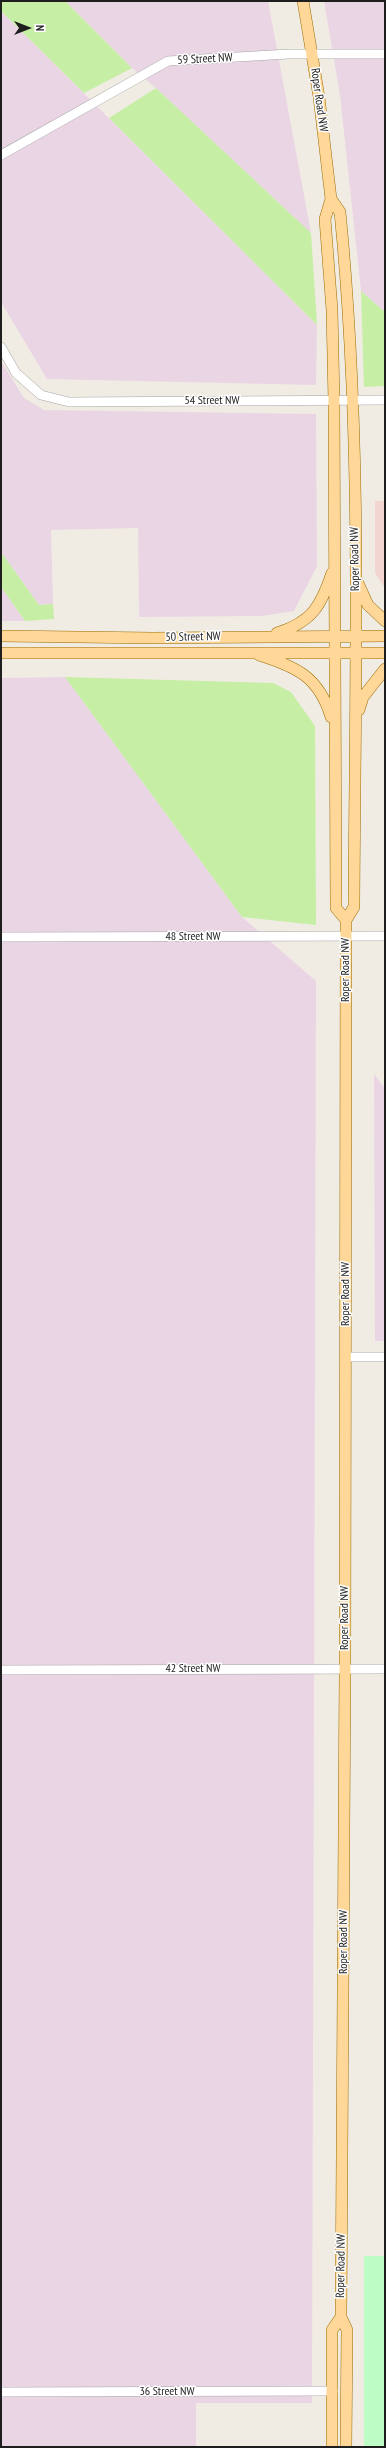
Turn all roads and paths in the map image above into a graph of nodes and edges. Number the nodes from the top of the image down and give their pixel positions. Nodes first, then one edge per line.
1 (303, 1) edge
2 (312, 54) junction
3 (385, 54) edge
4 (1, 155) edge
5 (331, 199) junction
6 (1, 347) edge
7 (353, 400) junction
8 (385, 400) edge
9 (334, 401) junction
10 (334, 565) junction
11 (355, 576) junction
12 (385, 621) edge
13 (1, 636) edge
14 (268, 636) junction
15 (335, 636) junction
16 (356, 636) junction
17 (385, 636) edge
18 (249, 652) junction
19 (335, 652) junction
20 (385, 652) edge
21 (1, 653) edge
22 (356, 653) junction
23 (385, 669) edge
24 (355, 728) junction
25 (334, 731) junction
26 (346, 920) junction
27 (385, 936) edge
28 (1, 937) edge
29 (346, 937) junction
30 (346, 1357) junction
31 (385, 1357) edge
32 (346, 1669) junction
33 (385, 1669) edge
34 (1, 1670) edge
35 (341, 2317) junction
36 (332, 2391) junction
37 (1, 2392) edge
38 (332, 2447) edge
39 (346, 2447) edge

1 - 2 main road, Roper Road NW
2 - 3 street, 59 Street NW
2 - 4 street, 59 Street NW
2 - 5 main road, Roper Road NW
5 - 7 main road, Roper Road NW
5 - 9 main road, Roper Road NW
6 - 9 street, 54 Street NW
7 - 8 street, 54 Street NW
7 - 9 street, 54 Street NW
7 - 11 main road, Roper Road NW
9 - 10 main road, Roper Road NW
10 - 14 main road
10 - 15 main road, Roper Road NW
11 - 12 main road
11 - 16 main road, Roper Road NW
13 - 14 main road, 50 Street NW
14 - 15 main road, 50 Street NW
15 - 16 main road, 50 Street NW
15 - 19 main road, Roper Road NW
16 - 17 main road, 50 Street NW
16 - 22 main road, Roper Road NW
18 - 19 main road, 50 Street NW
18 - 21 main road, 50 Street NW
18 - 25 main road
19 - 22 main road, 50 Street NW
19 - 25 main road, Roper Road NW
20 - 22 main road, 50 Street NW
22 - 24 main road, Roper Road NW
23 - 24 main road
24 - 26 main road, Roper Road NW
25 - 26 main road, Roper Road NW
26 - 29 main road, Roper Road NW
27 - 29 street, 48 Street NW
28 - 29 street, 48 Street NW
29 - 30 main road, Roper Road NW
30 - 31 street
30 - 32 main road, Roper Road NW
32 - 33 street, 42 Street NW
32 - 34 street, 42 Street NW
32 - 35 main road, Roper Road NW
35 - 36 main road, Roper Road NW
35 - 39 main road, Roper Road NW
36 - 37 street, 36 Street NW
36 - 38 main road, Roper Road NW

